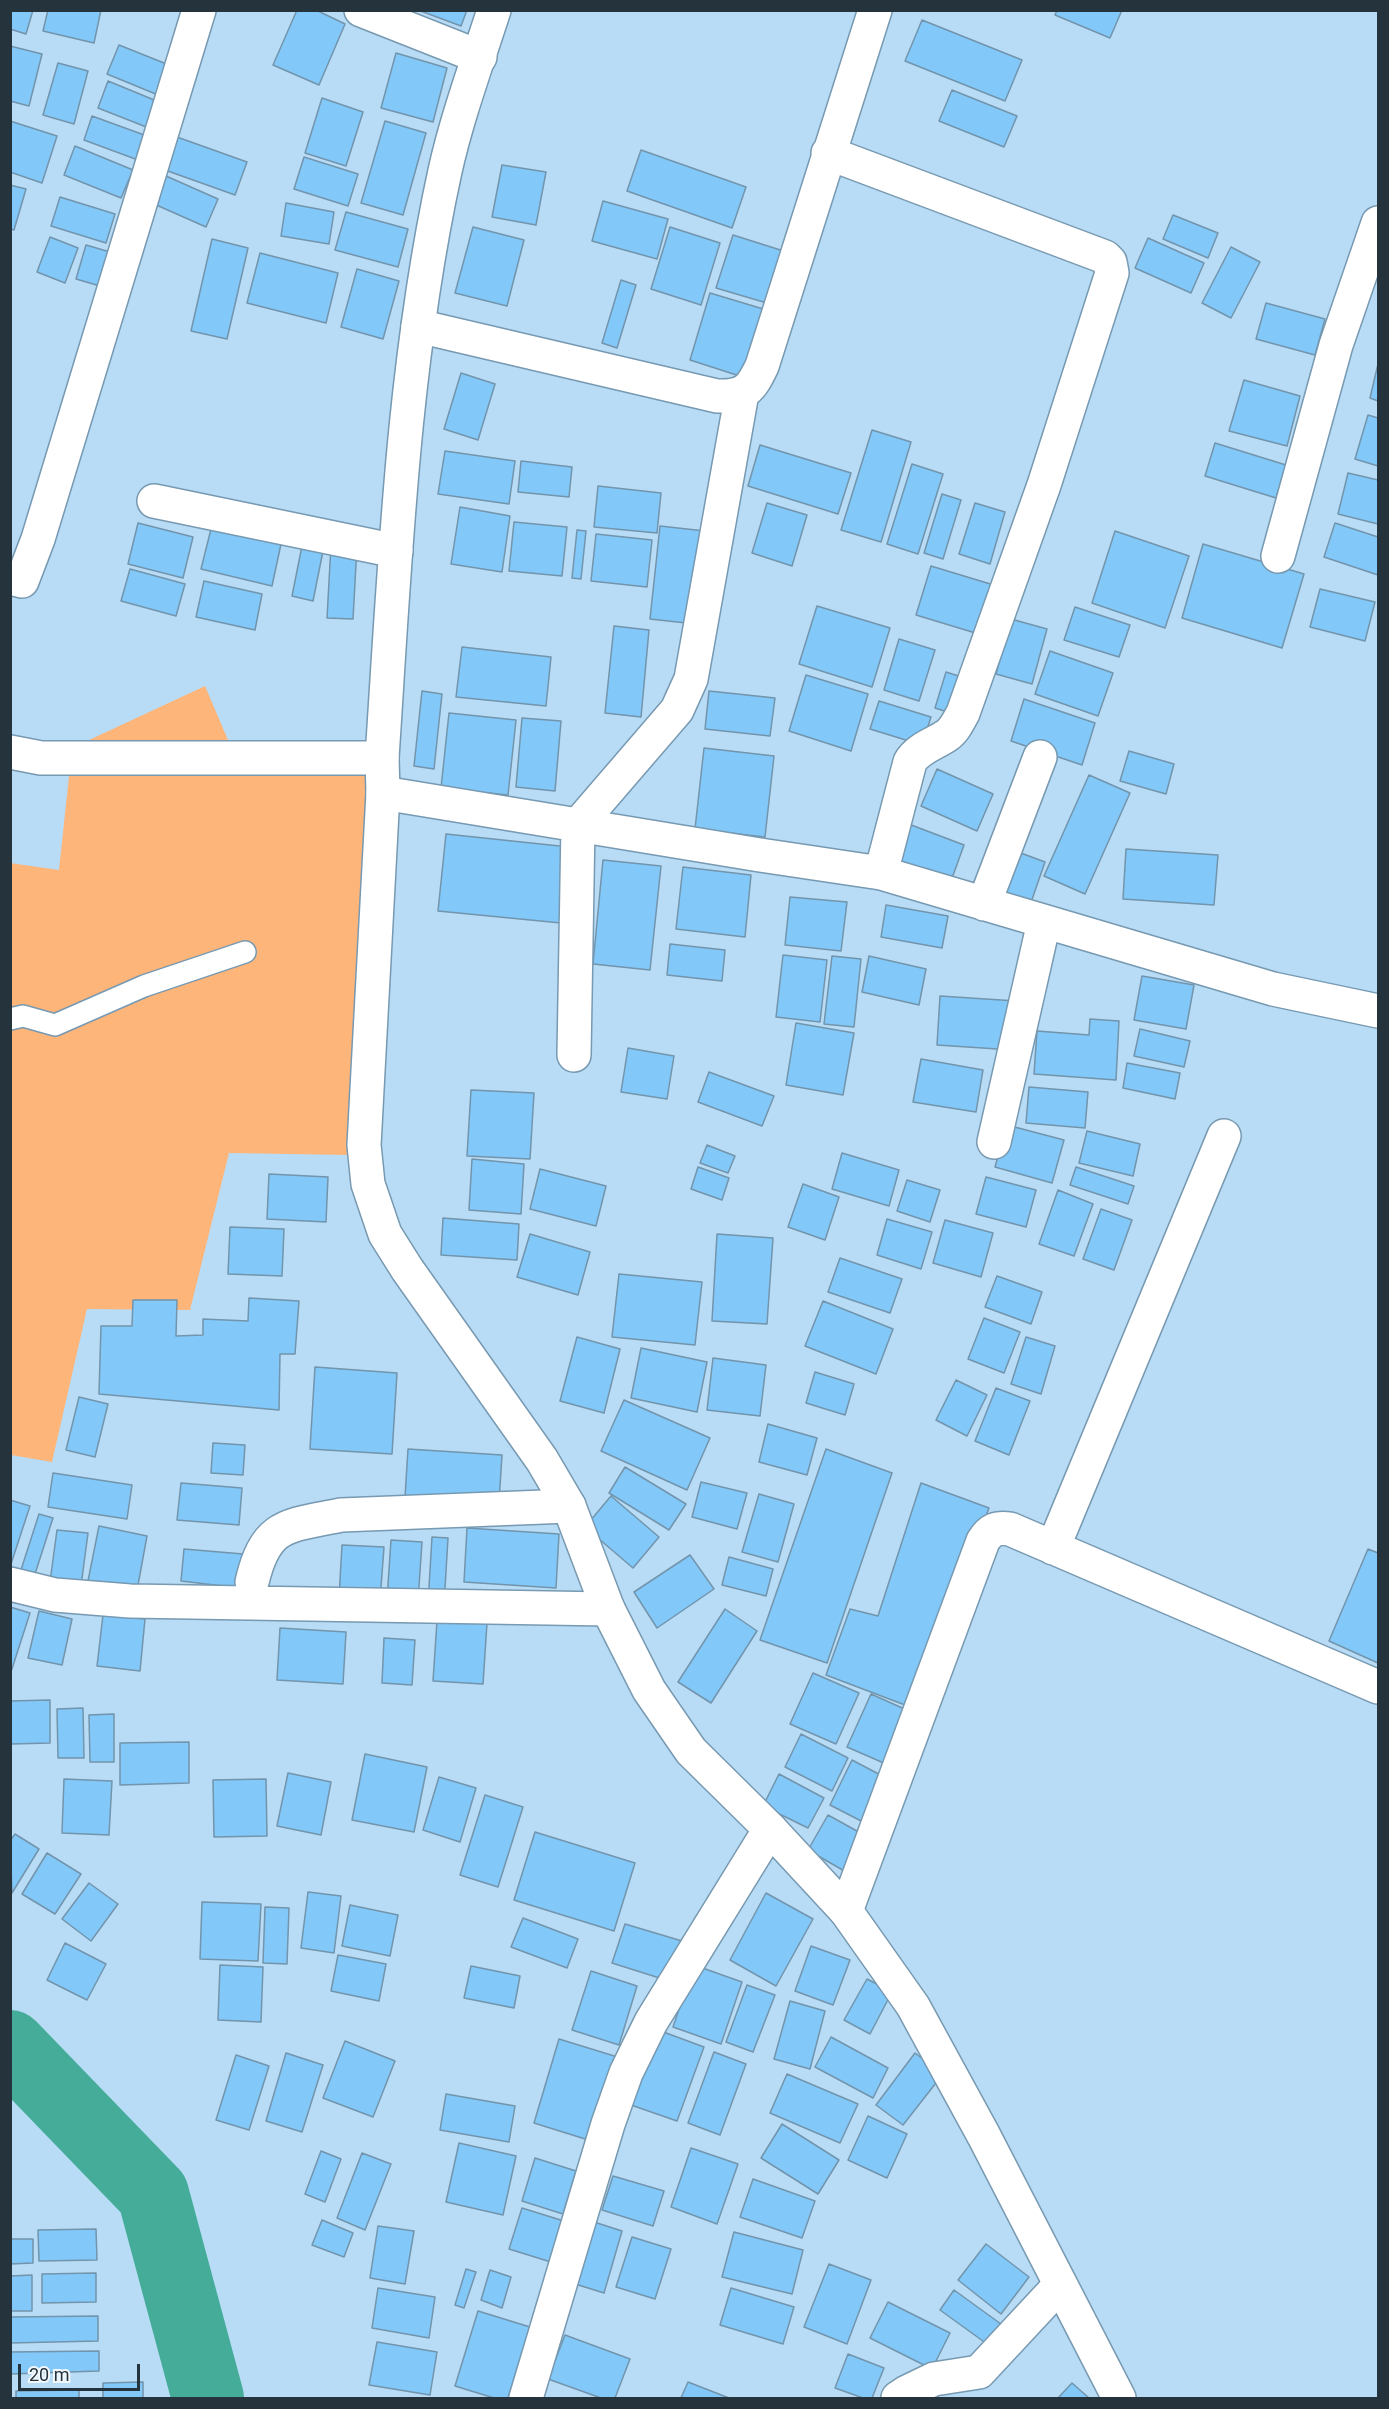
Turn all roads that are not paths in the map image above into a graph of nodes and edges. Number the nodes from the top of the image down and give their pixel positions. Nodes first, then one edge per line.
1 (199, 10) edge
2 (361, 10) edge
3 (494, 10) edge
4 (875, 10) edge
5 (480, 57) junction
6 (828, 153) junction
7 (1378, 223) edge
8 (418, 326) junction
9 (742, 393) junction
10 (154, 501) dead end
11 (396, 551) junction
12 (1278, 556) dead end
13 (10, 578) edge
14 (10, 752) edge
15 (1040, 757) dead end
16 (382, 758) junction
17 (383, 793) junction
18 (578, 825) junction
19 (880, 873) junction
20 (984, 904) junction
21 (1044, 922) junction
22 (245, 952) dead end
23 (1378, 1011) edge
24 (10, 1019) edge
25 (574, 1055) dead end
26 (1224, 1136) dead end
27 (994, 1142) dead end
28 (569, 1506) junction
29 (1053, 1548) junction
30 (252, 1582) dead end
31 (10, 1584) edge
32 (608, 1610) junction
33 (1378, 1687) edge
34 (770, 1829) junction
35 (846, 1911) junction
36 (1060, 2285) junction
37 (526, 2398) edge
38 (898, 2398) edge
39 (1119, 2398) edge

1 - 13 street
2 - 5 street
3 - 5 street
4 - 6 street
5 - 8 street
6 - 9 street
6 - 19 street
7 - 12 street
8 - 9 street
8 - 11 street
9 - 18 street
10 - 11 street
11 - 16 street
14 - 16 street
15 - 20 street
16 - 17 street
17 - 18 street
17 - 28 street
18 - 19 street
18 - 25 street
19 - 20 street
20 - 21 street
21 - 23 street
21 - 27 street
22 - 24 lane
26 - 29 street
28 - 30 street
28 - 32 street
29 - 33 street
29 - 35 street
31 - 32 street
32 - 34 street
34 - 35 street
34 - 37 street
35 - 36 street
36 - 38 street
36 - 39 street

